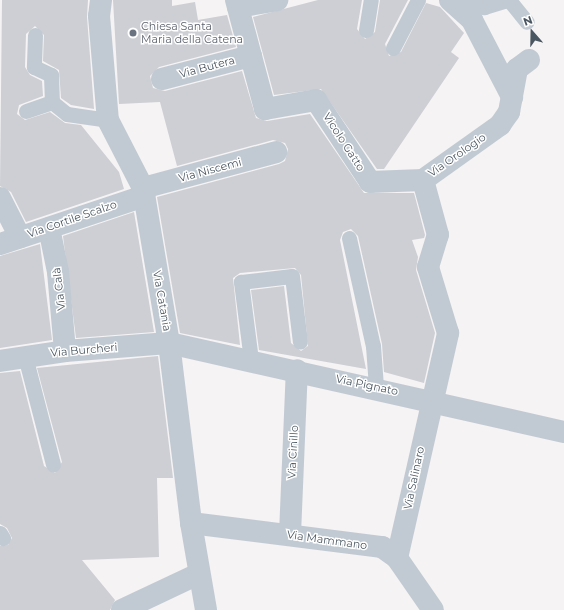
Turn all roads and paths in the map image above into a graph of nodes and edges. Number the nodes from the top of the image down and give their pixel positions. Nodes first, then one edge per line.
1 (102, 0) edge
2 (277, 0) edge
3 (371, 0) edge
4 (418, 0) edge
5 (450, 0) edge
6 (455, 0) edge
7 (508, 0) edge
8 (237, 3) edge
9 (527, 22) dead end
10 (366, 30) dead end
11 (35, 35) dead end
12 (393, 48) dead end
13 (251, 56) junction
14 (529, 60) dead end
15 (162, 79) dead end
16 (512, 97) junction
17 (52, 102) junction
18 (26, 111) dead end
19 (108, 120) junction
20 (276, 152) dead end
21 (423, 180) junction
22 (143, 192) junction
23 (0, 198) edge
24 (48, 228) junction
25 (349, 238) dead end
26 (10, 241) edge
27 (300, 342) dead end
28 (169, 343) junction
29 (65, 351) junction
30 (25, 356) junction
31 (251, 360) junction
32 (0, 361) edge
33 (297, 370) junction
34 (376, 387) junction
35 (431, 399) junction
36 (563, 429) edge
37 (53, 464) dead end
38 (191, 523) junction
39 (290, 534) junction
40 (397, 558) junction
41 (198, 574) junction
42 (122, 610) edge
43 (206, 610) edge
44 (433, 610) edge

1 - 19 street, Via Catania
2 - 8 street
3 - 10 lane
4 - 12 lane
5 - 16 street
6 - 7 lane
7 - 9 lane
8 - 13 street
11 - 17 lane
13 - 15 street, Via Butera
13 - 21 street, Vicolo Gatto
14 - 16 street, Via Orologio
16 - 21 street, Via Orologio
17 - 18 lane
17 - 19 lane
19 - 22 street, Via Catania
20 - 22 street, Via Niscemi
21 - 35 street, Via Orologio
22 - 24 street, Via Cortile Scalzo
22 - 28 street, Via Catania
23 - 26 street
24 - 26 street, Via Cortile Scalzo
24 - 29 street, Via Calà
25 - 34 lane
27 - 31 lane
28 - 29 street, Via Burcheri
28 - 31 street, Via Pignato
28 - 38 street, Via Catania
29 - 30 street, Via Burcheri
30 - 32 street, Via Burcheri
30 - 37 lane
31 - 33 street, Via Pignato
33 - 34 street, Via Pignato
33 - 39 street, Via Cinillo
34 - 35 street, Via Pignato
35 - 36 street, Via Pignato
35 - 40 street, Via Salinaro
38 - 39 street, Via Mammano
38 - 41 street, Via Catania
39 - 40 street, Via Mammano
40 - 44 street, Via Mammano
41 - 42 street
41 - 43 street, Via Catania

